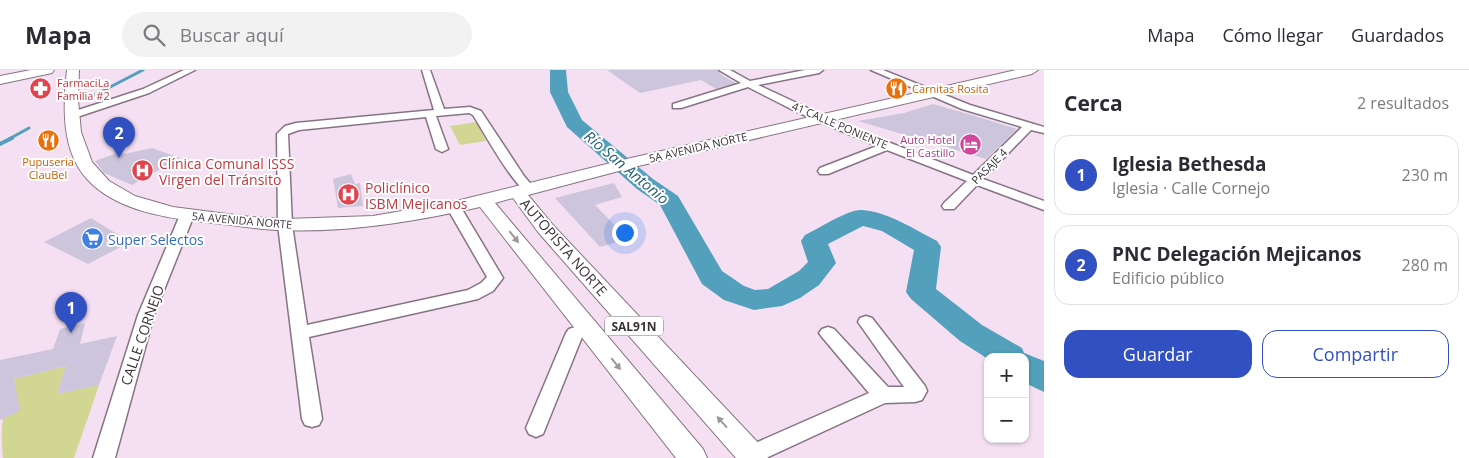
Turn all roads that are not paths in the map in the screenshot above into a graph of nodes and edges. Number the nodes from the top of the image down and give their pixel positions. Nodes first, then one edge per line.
1 (48, 70) edge
2 (73, 70) edge
3 (191, 70) edge
4 (426, 70) edge
5 (723, 70) edge
6 (819, 70) edge
7 (874, 70) edge
8 (1032, 70) edge
9 (0, 80) edge
10 (748, 84) junction
11 (931, 93) junction
12 (677, 106) dead end
13 (435, 113) junction
14 (73, 115) junction
15 (820, 119) junction
16 (1029, 126) junction
17 (1044, 130) edge
18 (888, 146) junction
19 (442, 149) dead end
20 (824, 171) dead end
21 (976, 180) junction
22 (522, 190) junction
23 (484, 199) junction
24 (453, 206) junction
25 (949, 206) dead end
26 (1044, 206) edge
27 (187, 215) junction
28 (285, 225) junction
29 (866, 322) dead end
30 (588, 329) junction
31 (301, 333) junction
32 (828, 334) dead end
33 (882, 394) junction
34 (312, 419) dead end
35 (536, 428) dead end
36 (753, 456) edge
37 (104, 458) edge
38 (693, 458) edge

1 - 9 main road
2 - 14 main road
3 - 14 street
4 - 13 street
5 - 10 street, 41 CALLE PONIENTE
6 - 10 street
7 - 11 street
8 - 11 main road, 5A AVENIDA NORTE
10 - 12 street
10 - 15 street, 41 CALLE PONIENTE
11 - 15 main road, 5A AVENIDA NORTE
11 - 16 street
13 - 19 street
13 - 22 street
13 - 28 street
14 - 27 main road, 5A AVENIDA NORTE
15 - 18 street, 41 CALLE PONIENTE
15 - 22 main road, 5A AVENIDA NORTE
16 - 17 street
16 - 21 street, PASAJE 4
18 - 20 street
18 - 21 street, 41 CALLE PONIENTE
21 - 25 street, PASAJE 4
21 - 26 street, 41 CALLE PONIENTE
22 - 23 main road, 5A AVENIDA NORTE
36 -> 22 main road, AUTOPISTA NORTE / SAL91N
23 - 24 main road, 5A AVENIDA NORTE
23 -> 30 main road, SAL91N
24 - 28 main road, 5A AVENIDA NORTE
24 - 31 street
27 - 28 main road, 5A AVENIDA NORTE
27 - 37 street, CALLE CORNEJO
28 - 31 street
29 - 33 street
30 - 35 street
30 -> 38 main road, SAL91N
31 - 34 street
32 - 33 street
33 - 36 street

